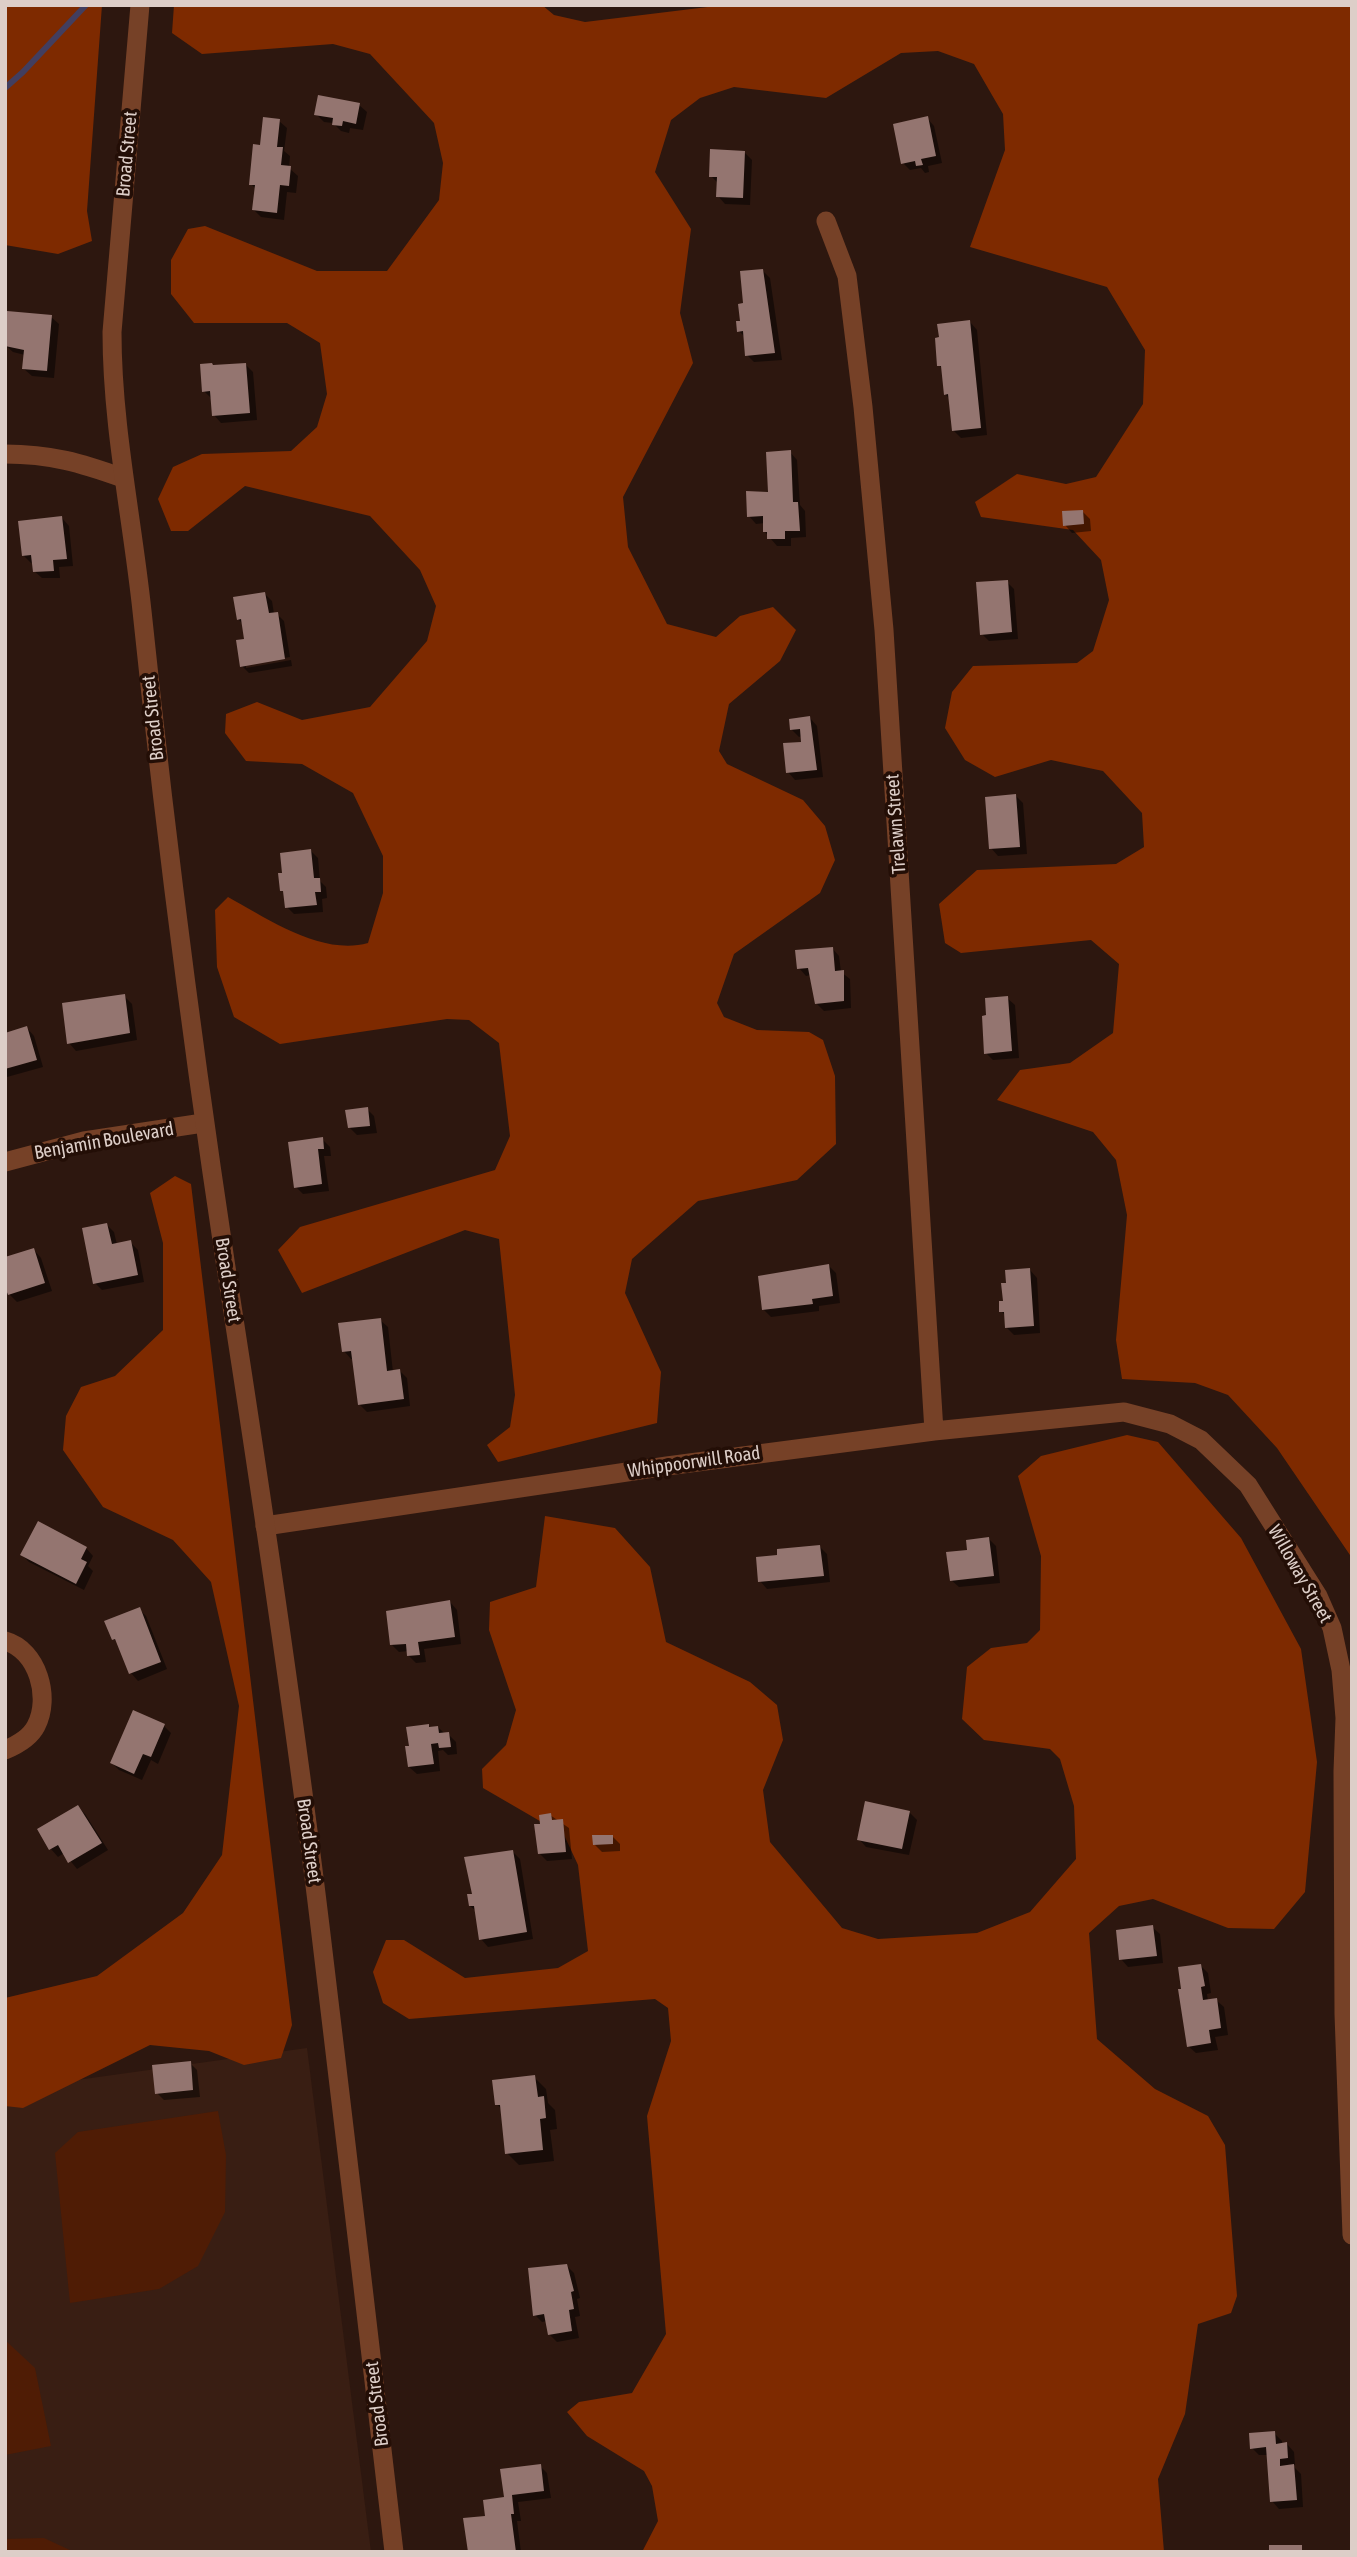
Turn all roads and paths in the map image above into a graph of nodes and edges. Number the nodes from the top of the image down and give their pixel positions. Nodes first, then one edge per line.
1 (140, 5) edge
2 (826, 221) dead end
3 (5, 454) edge
4 (123, 478) junction
5 (204, 1124) junction
6 (5, 1162) edge
7 (1124, 1412) joint
8 (934, 1430) junction
9 (265, 1526) junction
10 (5, 1641) edge
11 (5, 1750) edge
12 (1352, 2235) edge
13 (394, 2552) edge

1 - 4 street, Broad Street
2 - 8 street, Trelawn Street
3 - 4 street
4 - 5 street, Broad Street
5 - 6 street, Benjamin Boulevard
5 - 9 street, Broad Street
7 - 8 street, Whippoorwill Road
7 - 12 street, Willoway Street
8 - 9 street, Whippoorwill Road
9 - 13 street, Broad Street
10 - 11 street

